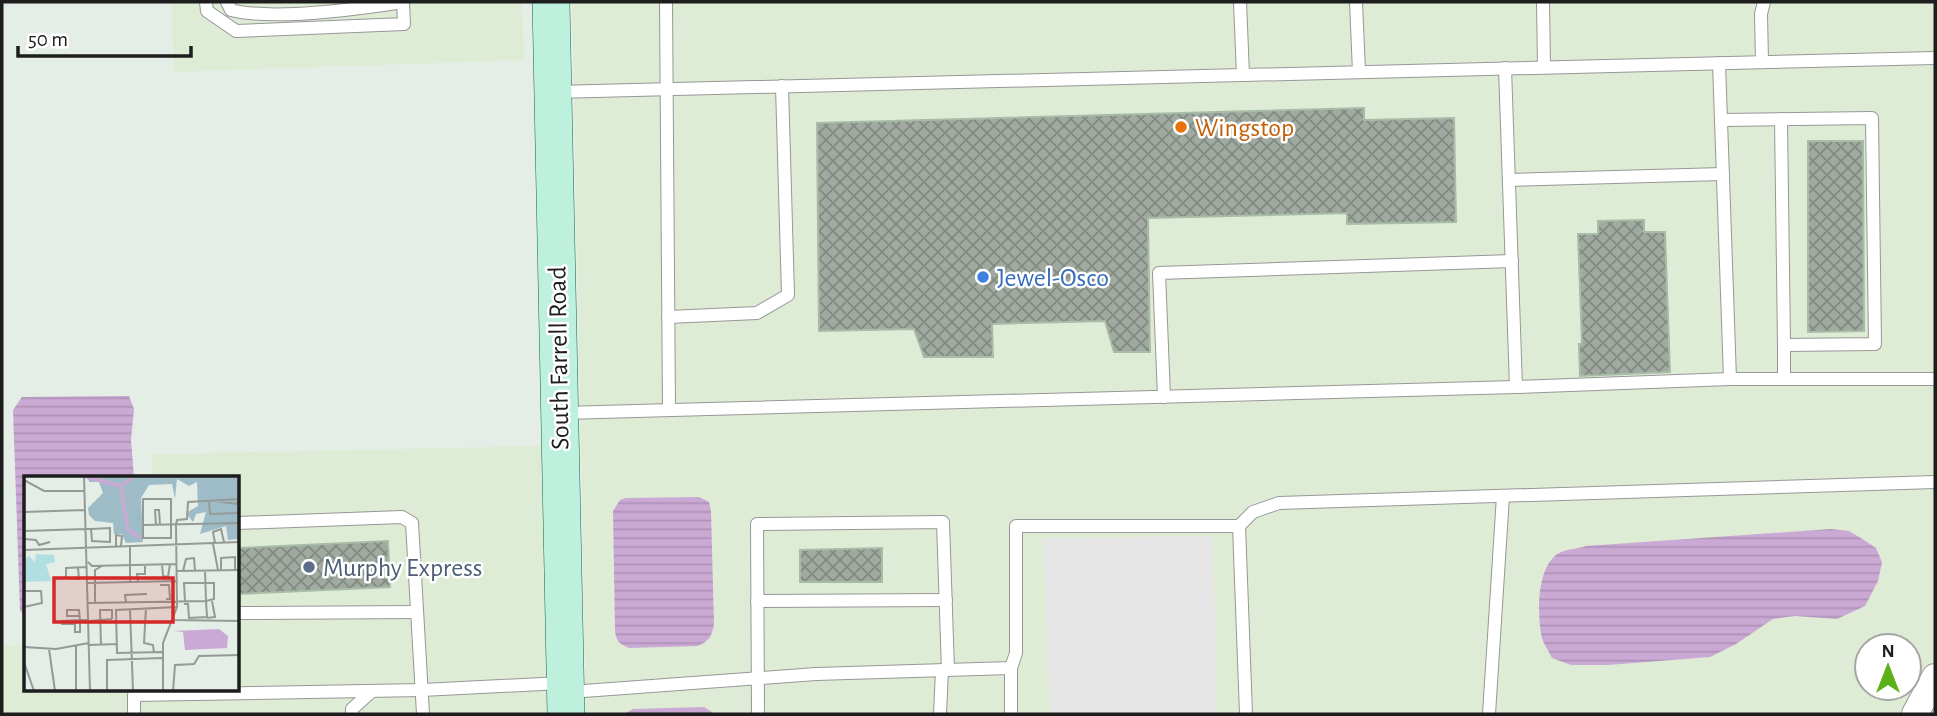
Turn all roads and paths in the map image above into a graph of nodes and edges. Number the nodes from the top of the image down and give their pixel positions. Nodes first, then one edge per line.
1 (206, 2) edge
2 (227, 2) edge
3 (403, 2) edge
4 (551, 2) edge
5 (666, 2) edge
6 (1240, 2) edge
7 (1356, 2) edge
8 (1543, 2) edge
9 (1764, 2) edge
10 (1935, 58) edge
11 (1762, 62) junction
12 (1718, 63) junction
13 (1505, 68) junction
14 (1544, 68) junction
15 (1359, 72) junction
16 (1243, 75) junction
17 (782, 86) junction
18 (666, 89) junction
19 (551, 92) junction
20 (1781, 119) junction
21 (1721, 120) junction
22 (1723, 174) junction
23 (1509, 180) junction
24 (1512, 261) junction
25 (668, 317) junction
26 (1784, 345) junction
27 (1730, 379) junction
28 (1784, 379) junction
29 (1935, 379) edge
30 (1516, 387) junction
31 (1164, 397) junction
32 (669, 410) junction
33 (559, 413) junction
34 (1935, 482) edge
35 (1503, 496) junction
36 (240, 523) edge
37 (1239, 526) junction
38 (946, 600) junction
39 (757, 601) junction
40 (417, 612) junction
41 (240, 613) edge
42 (1011, 668) junction
43 (945, 670) junction
44 (757, 679) junction
45 (1934, 681) edge
46 (422, 690) junction
47 (372, 691) junction
48 (566, 696) edge
49 (134, 714) edge
50 (352, 714) edge
51 (423, 714) edge
52 (758, 714) edge
53 (940, 714) edge
54 (1011, 714) edge
55 (1246, 714) edge
56 (1489, 714) edge
57 (1915, 714) edge

1 - 3 lane
2 - 3 lane
4 - 19 street, South Farrell Road
5 - 18 lane
6 - 16 lane
7 - 15 lane
8 - 14 lane
9 - 11 lane
10 - 11 lane
11 - 12 lane
12 - 14 lane
12 - 21 lane
13 - 14 lane
13 - 15 lane
13 - 23 lane
15 - 16 lane
16 - 17 lane
17 - 18 lane
17 - 25 lane
18 - 19 lane
18 - 25 lane
19 - 33 street, South Farrell Road
20 - 21 lane
20 - 26 lane
20 - 26 lane
21 - 22 lane
22 - 23 lane
22 - 27 lane
23 - 24 lane
24 - 30 lane
24 - 31 lane
25 - 32 lane
26 - 28 lane
27 - 28 lane
27 - 30 lane
28 - 29 lane
30 - 31 lane
31 - 32 lane
32 - 33 lane
33 - 48 street, South Farrell Road
34 - 35 lane
35 - 37 lane
35 - 56 lane
36 - 40 lane
37 - 42 lane
37 - 55 lane
38 - 39 lane
38 - 39 lane
38 - 43 lane
39 - 44 lane
40 - 41 lane
40 - 46 lane
42 - 43 lane
42 - 54 lane
43 - 44 lane
43 - 53 lane
44 - 48 lane
44 - 52 lane
45 - 57 street
46 - 47 lane
46 - 48 lane
46 - 51 lane
47 - 49 lane
47 - 50 lane

